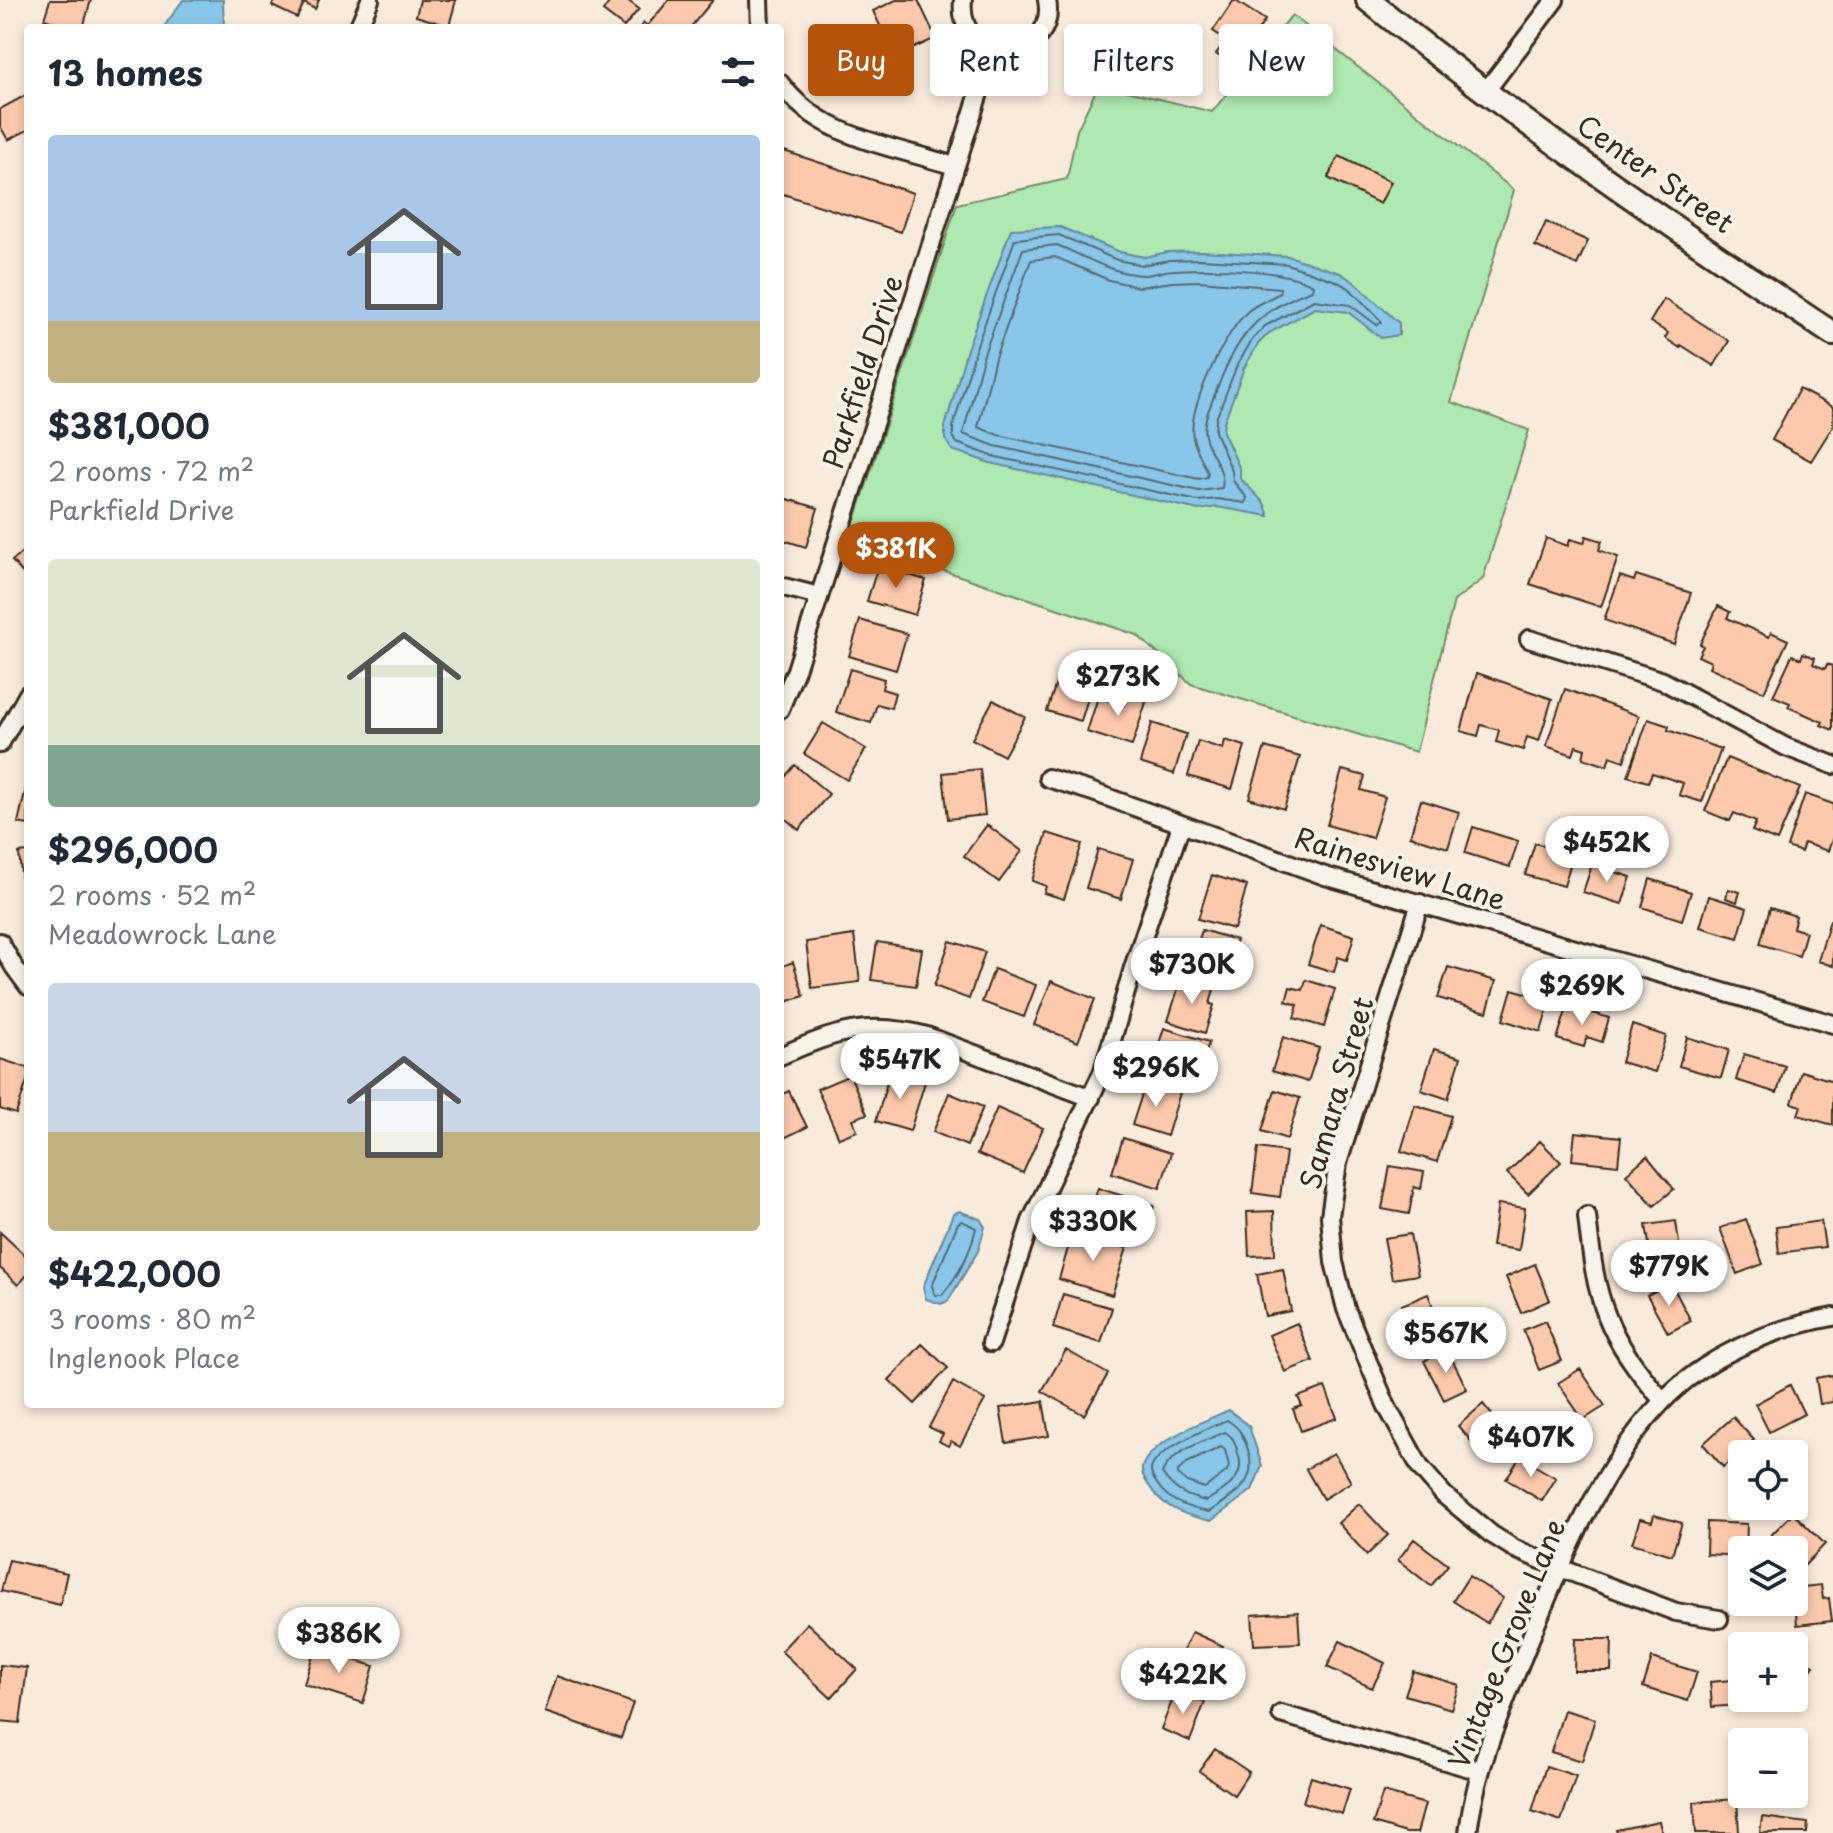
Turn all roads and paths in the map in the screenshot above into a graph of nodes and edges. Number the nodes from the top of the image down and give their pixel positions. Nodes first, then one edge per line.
1 (370, 0) edge
2 (759, 0) edge
3 (963, 0) edge
4 (1047, 0) edge
5 (1368, 0) edge
6 (1555, 0) edge
7 (360, 24) edge
8 (760, 24) edge
9 (966, 24) edge
10 (1045, 24) edge
11 (784, 88) edge
12 (1486, 91) junction
13 (977, 96) edge
14 (954, 166) junction
15 (1833, 334) edge
16 (784, 587) edge
17 (819, 596) junction
18 (1529, 639) dead end
19 (784, 699) edge
20 (24, 701) edge
21 (0, 744) edge
22 (1833, 765) edge
23 (1048, 778) dead end
24 (1181, 825) junction
25 (1420, 903) junction
26 (0, 942) edge
27 (24, 981) edge
28 (1833, 1024) edge
29 (784, 1055) edge
30 (1091, 1098) junction
31 (1587, 1216) dead end
32 (1833, 1317) edge
33 (991, 1343) dead end
34 (1663, 1401) junction
35 (1560, 1568) junction
36 (1719, 1619) dead end
37 (1281, 1714) dead end
38 (1480, 1771) junction
39 (1468, 1833) edge

1 - 7 street
2 - 8 street
3 - 9 street
4 - 10 street
5 - 12 main road, Center Street
6 - 12 street
11 - 14 street
12 - 15 main road, Center Street
13 - 14 street, Parkfield Drive
14 - 17 street, Parkfield Drive
16 - 17 street
17 - 19 street, Parkfield Drive
18 - 22 street
20 - 21 street
23 - 24 street, Rainesview Lane
24 - 25 street, Rainesview Lane
24 - 30 street
25 - 28 street, Rainesview Lane
25 - 35 street, Samara Street
26 - 27 street
29 - 30 street
30 - 33 street
31 - 34 street
32 - 34 street, Vintage Grove Lane
34 - 35 street, Vintage Grove Lane
35 - 36 street, Samara Street
35 - 38 street, Vintage Grove Lane
37 - 38 street
38 - 39 street, Vintage Grove Lane

